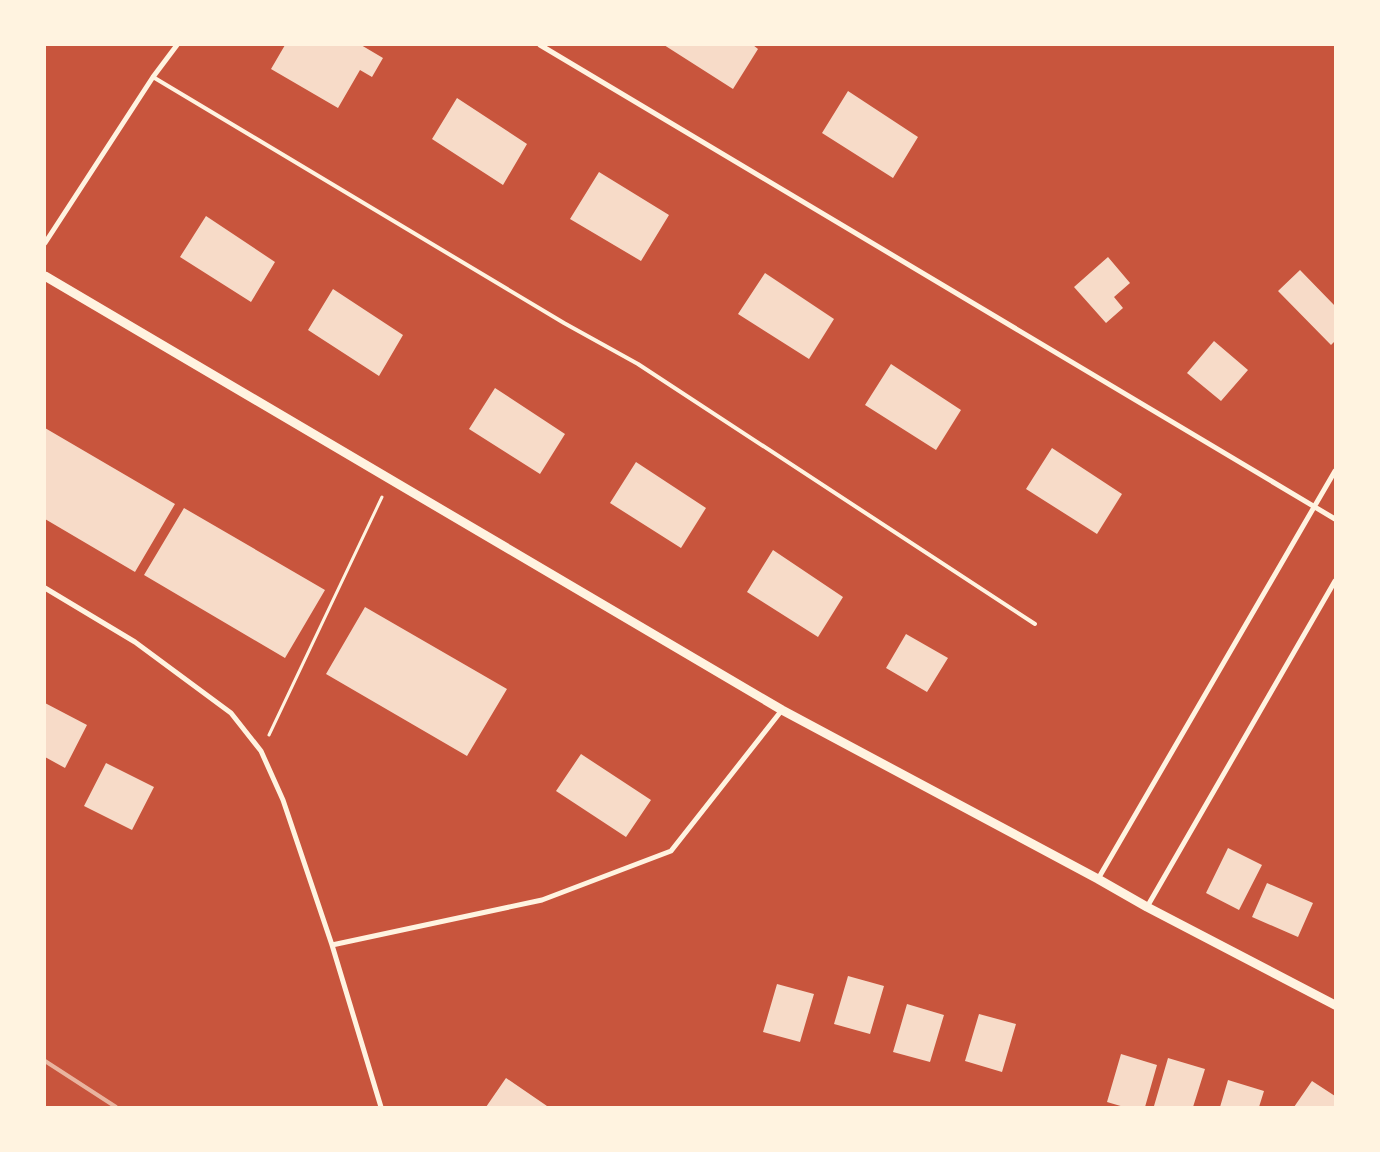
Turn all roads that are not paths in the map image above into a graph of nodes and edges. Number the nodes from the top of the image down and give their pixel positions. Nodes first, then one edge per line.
1 (177, 45) edge
2 (540, 45) edge
3 (153, 77) junction
4 (45, 243) edge
5 (45, 276) edge
6 (1335, 471) edge
7 (1314, 508) junction
8 (1335, 519) edge
9 (1335, 581) edge
10 (45, 588) edge
11 (1035, 624) dead end
12 (782, 710) junction
13 (1098, 879) junction
14 (1147, 907) junction
15 (332, 946) junction
16 (1335, 1005) edge
17 (381, 1107) edge

1 - 3 street
2 - 7 street
3 - 4 street
3 - 11 lane
5 - 12 street
6 - 7 street
7 - 8 street
7 - 13 street
9 - 14 street
10 - 15 street
12 - 13 street
12 - 15 street
13 - 14 street
14 - 16 street
15 - 17 street

